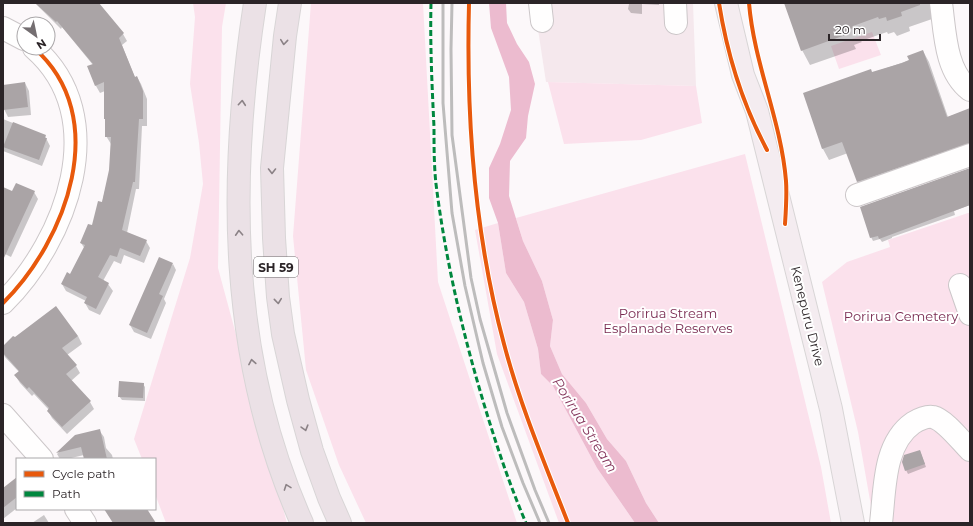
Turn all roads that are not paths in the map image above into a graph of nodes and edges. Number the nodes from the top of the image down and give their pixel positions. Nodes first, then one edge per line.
1 (254, 3) edge
2 (290, 3) edge
3 (726, 3) edge
4 (740, 3) edge
5 (941, 3) edge
6 (3, 28) edge
7 (16, 35) edge
8 (43, 56) edge
9 (970, 90) edge
10 (757, 110) junction
11 (970, 154) edge
12 (857, 195) dead end
13 (960, 285) dead end
14 (3, 304) edge
15 (970, 314) edge
16 (3, 416) edge
17 (970, 450) edge
18 (41, 458) edge
19 (77, 510) edge
20 (85, 523) edge
21 (302, 523) edge
22 (340, 523) edge
23 (853, 523) edge
24 (881, 523) edge

21 -> 1 highway, SH 59
2 -> 22 highway, SH 59
3 - 10 main road, Kenepuru Drive
4 - 10 main road, Kenepuru Drive
5 - 9 street
6 - 7 street
8 - 14 street
10 - 23 main road, Kenepuru Drive
11 - 12 street
13 - 15 street
16 - 18 street
17 - 24 street
19 - 20 street

